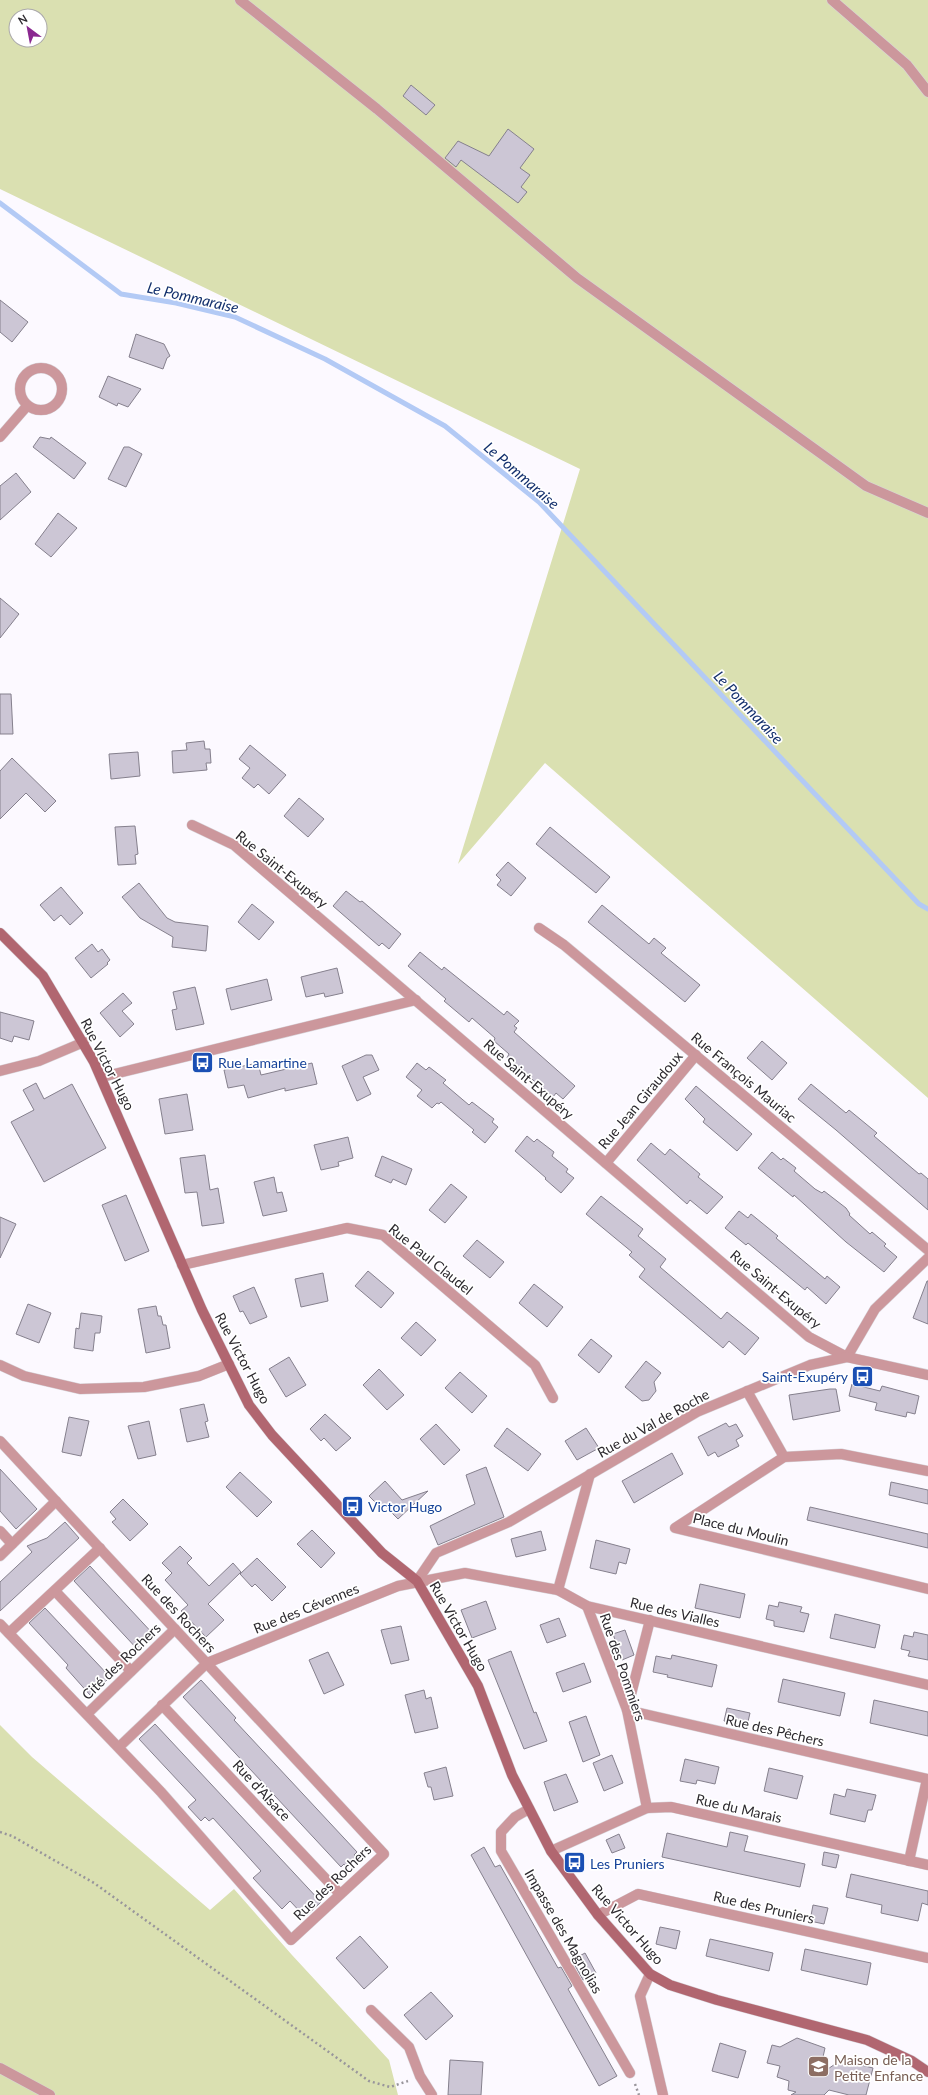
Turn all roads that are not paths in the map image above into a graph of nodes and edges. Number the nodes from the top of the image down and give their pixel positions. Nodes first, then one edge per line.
1 (240, 0) edge
2 (832, 0) edge
3 (928, 92) edge
4 (27, 406) junction
5 (0, 437) edge
6 (928, 513) edge
7 (192, 825) dead end
8 (539, 928) dead end
9 (0, 933) edge
10 (416, 1000) junction
11 (84, 1042) junction
12 (696, 1055) junction
13 (0, 1071) edge
14 (102, 1077) junction
15 (606, 1163) junction
16 (928, 1250) edge
17 (928, 1258) edge
18 (182, 1264) junction
19 (847, 1357) junction
20 (229, 1364) junction
21 (0, 1365) edge
22 (928, 1375) edge
23 (747, 1391) junction
24 (553, 1398) dead end
25 (0, 1440) edge
26 (784, 1457) junction
27 (928, 1471) edge
28 (590, 1474) junction
29 (56, 1501) junction
30 (0, 1531) edge
31 (12, 1544) junction
32 (100, 1548) junction
33 (0, 1556) edge
34 (417, 1581) junction
35 (558, 1590) junction
36 (928, 1590) edge
37 (55, 1591) junction
38 (587, 1606) junction
39 (650, 1620) junction
40 (0, 1624) edge
41 (175, 1629) junction
42 (9, 1633) junction
43 (207, 1663) junction
44 (131, 1671) junction
45 (928, 1686) edge
46 (162, 1705) junction
47 (626, 1710) junction
48 (87, 1714) junction
49 (119, 1747) junction
50 (647, 1808) junction
51 (529, 1809) junction
52 (551, 1852) junction
53 (909, 1860) junction
54 (928, 1865) edge
55 (340, 1894) junction
56 (598, 1915) junction
57 (928, 1958) edge
58 (650, 1974) junction
59 (371, 2010) dead end
60 (0, 2068) edge
61 (928, 2072) edge
62 (630, 2073) dead end
63 (50, 2095) edge
64 (432, 2095) edge
65 (663, 2095) edge

1 - 6 street
2 - 3 street
4 - 4 street
4 - 5 street
7 - 10 street, Rue Saint-Exupéry
8 - 12 street, Rue François Mauriac
9 - 11 street, Rue Victor Hugo
10 - 14 street
10 - 15 street, Rue Saint-Exupéry
11 - 13 street
11 - 14 street, Rue Victor Hugo
12 - 15 street, Rue Jean Giraudoux
12 - 16 street, Rue François Mauriac
14 - 18 street, Rue Victor Hugo
15 - 19 street, Rue Saint-Exupéry
17 - 19 street
18 - 20 street, Rue Victor Hugo
18 - 24 street, Rue Paul Claudel
19 - 22 street, Rue du Val de Roche
19 - 23 street, Rue du Val de Roche
20 - 21 street
20 - 34 street, Rue Victor Hugo
23 - 26 street
23 - 28 street, Rue du Val de Roche
25 - 29 street, Rue des Rochers
26 - 27 street
26 - 36 street, Place du Moulin
28 - 34 street, Rue du Val de Roche
28 - 35 street
29 - 31 street
29 - 32 street, Rue des Rochers
30 - 31 street
31 - 33 street
32 - 37 street
32 - 41 street, Rue des Rochers
34 - 35 street, Rue des Vialles
34 - 43 street, Rue des Cévennes
34 - 51 street, Rue Victor Hugo
35 - 38 street, Rue des Vialles
37 - 42 street
37 - 44 street
38 - 39 street, Rue des Vialles
38 - 47 street, Rue des Pommiers
39 - 45 street, Rue des Vialles
39 - 47 street
40 - 42 street, Rue des Rochers
41 - 43 street, Rue des Rochers
41 - 44 street, Cité des Rochers
42 - 48 street, Rue des Rochers
43 - 46 street
43 - 55 street, Rue des Rochers
44 - 48 street, Cité des Rochers
46 - 49 street
46 - 55 street, Rue d'Alsace
47 - 50 street, Rue des Pommiers
47 - 53 street, Rue des Pêchers
48 - 49 street, Rue des Rochers
49 - 55 street, Rue des Rochers
50 - 52 street, Rue du Marais
50 - 53 street, Rue du Marais
51 - 52 street, Rue Victor Hugo
51 - 62 street, Impasse des Magnolias
52 - 56 street, Rue Victor Hugo
53 - 54 street, Rue du Marais
56 - 57 street, Rue des Pruniers
56 - 58 street, Rue Victor Hugo
58 - 61 street, Rue Victor Hugo
58 - 65 street
59 - 64 street
60 - 63 street

